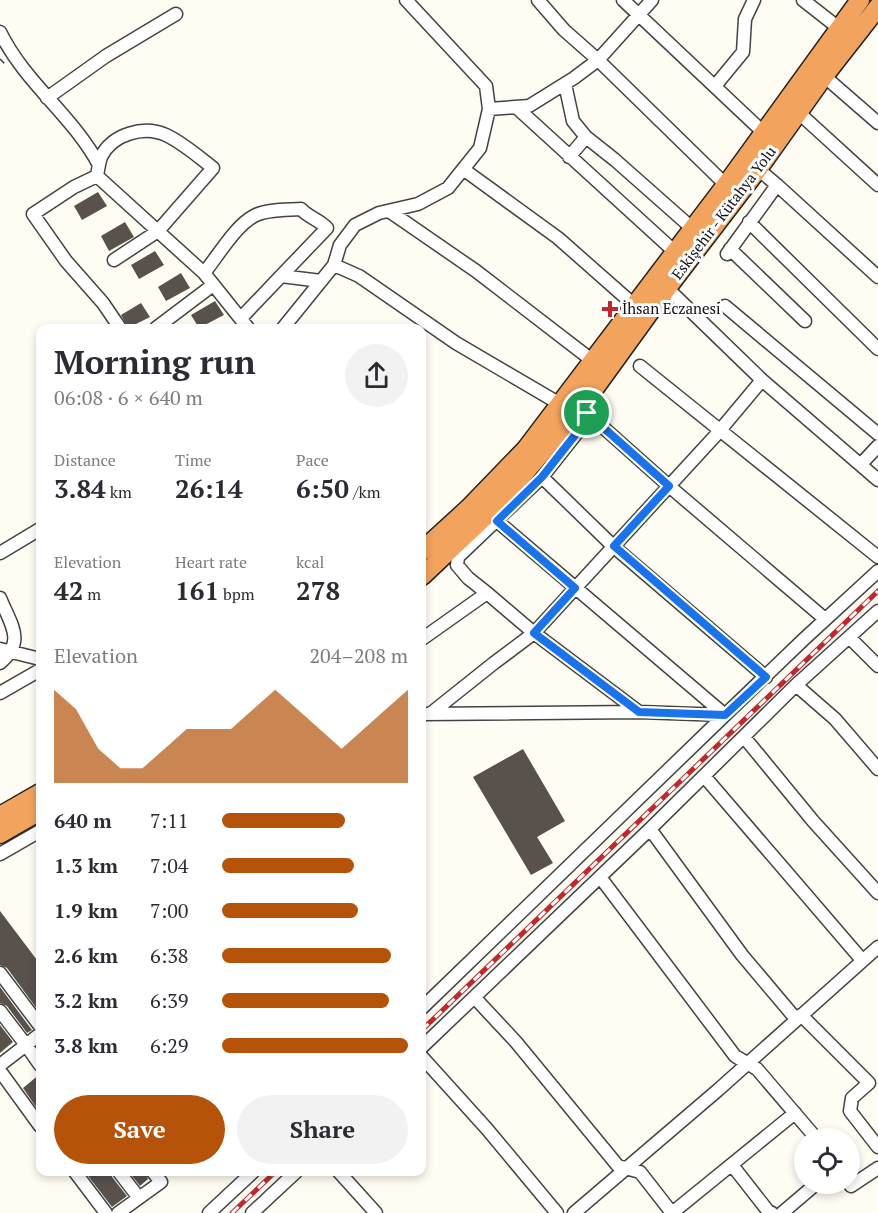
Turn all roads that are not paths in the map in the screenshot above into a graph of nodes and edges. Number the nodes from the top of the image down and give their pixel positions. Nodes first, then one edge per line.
1 (406, 0) edge
2 (538, 0) edge
3 (623, 0) edge
4 (652, 0) edge
5 (754, 0) edge
6 (803, 0) edge
7 (860, 0) edge
8 (878, 7) edge
9 (176, 14) dead end
10 (639, 16) junction
11 (840, 29) junction
12 (0, 32) edge
13 (598, 60) junction
14 (824, 76) junction
15 (565, 84) junction
16 (715, 86) junction
17 (47, 98) junction
18 (516, 107) junction
19 (489, 109) junction
20 (799, 113) junction
21 (878, 123) edge
22 (764, 133) junction
23 (586, 137) junction
24 (569, 157) junction
25 (463, 169) junction
26 (758, 169) junction
27 (98, 171) junction
28 (726, 185) junction
29 (777, 185) junction
30 (878, 185) edge
31 (388, 211) junction
32 (749, 222) junction
33 (693, 229) junction
34 (158, 231) junction
35 (675, 252) junction
36 (114, 260) dead end
37 (334, 265) junction
38 (204, 273) junction
39 (281, 276) junction
40 (878, 277) edge
41 (321, 281) junction
42 (213, 285) junction
43 (660, 285) junction
44 (634, 305) junction
45 (725, 306) dead end
46 (806, 321) dead end
47 (245, 323) edge
48 (117, 324) edge
49 (161, 324) edge
50 (286, 324) edge
51 (878, 350) edge
52 (593, 362) junction
53 (640, 366) dead end
54 (762, 380) junction
55 (560, 404) junction
56 (584, 410) junction
57 (720, 430) junction
58 (878, 434) edge
59 (878, 447) edge
60 (861, 464) junction
61 (542, 477) junction
62 (878, 480) edge
63 (669, 486) junction
64 (497, 521) junction
65 (36, 534) edge
66 (614, 546) junction
67 (426, 547) edge
68 (0, 553) edge
69 (878, 557) edge
70 (426, 572) edge
71 (878, 572) edge
72 (575, 588) junction
73 (487, 593) junction
74 (0, 598) edge
75 (878, 611) edge
76 (825, 619) junction
77 (534, 633) junction
78 (426, 636) edge
79 (849, 638) junction
80 (0, 649) edge
81 (13, 652) junction
82 (36, 658) edge
83 (0, 663) edge
84 (878, 666) edge
85 (36, 671) edge
86 (766, 677) junction
87 (796, 685) junction
88 (0, 693) edge
89 (639, 712) junction
90 (426, 714) edge
91 (725, 715) junction
92 (744, 737) junction
93 (878, 769) edge
94 (704, 776) junction
95 (36, 795) edge
96 (36, 813) edge
97 (0, 816) edge
98 (650, 830) junction
99 (36, 833) edge
100 (0, 834) edge
101 (0, 854) edge
102 (600, 877) junction
103 (878, 892) edge
104 (878, 946) edge
105 (862, 960) junction
106 (0, 973) edge
107 (475, 998) junction
108 (426, 1004) edge
109 (0, 1011) edge
110 (798, 1017) junction
111 (36, 1021) edge
112 (36, 1037) edge
113 (426, 1043) edge
114 (26, 1045) junction
115 (36, 1059) edge
116 (426, 1061) edge
117 (747, 1064) junction
118 (0, 1065) edge
119 (0, 1071) edge
120 (873, 1079) edge
121 (795, 1113) junction
122 (36, 1120) edge
123 (808, 1128) edge
124 (878, 1147) edge
125 (732, 1166) junction
126 (628, 1168) junction
127 (878, 1168) edge
128 (78, 1176) edge
129 (122, 1176) edge
130 (156, 1176) edge
131 (249, 1176) edge
132 (292, 1176) edge
133 (343, 1176) edge
134 (860, 1180) edge
135 (804, 1194) edge
136 (139, 1198) junction
137 (106, 1213) edge
138 (118, 1213) edge
139 (209, 1213) edge
140 (252, 1213) edge
141 (376, 1213) edge
142 (557, 1213) edge
143 (574, 1213) edge
144 (672, 1213) edge
145 (772, 1213) edge
146 (782, 1213) edge

1 - 19 street
2 - 13 street
3 - 10 street
4 - 10 street
5 - 16 street
6 - 11 street
7 - 11 highway, Eskişehir - Kütahya Yolu
8 - 14 highway, Eskişehir - Kütahya Yolu
9 - 17 street
10 - 13 street
10 - 16 street
11 - 22 highway, Eskişehir - Kütahya Yolu
12 - 17 street
13 - 15 street
13 - 28 street
14 - 20 highway, Eskişehir - Kütahya Yolu
14 - 21 street
15 - 18 street
15 - 23 street
16 - 22 street
17 - 27 street
18 - 19 street
18 - 24 street
19 - 25 street
20 - 26 highway, Eskişehir - Kütahya Yolu
20 - 30 street
22 - 28 highway, Eskişehir - Kütahya Yolu
23 - 24 street
23 - 33 street
24 - 35 street
25 - 31 street
25 - 44 street
26 - 29 street
26 - 43 highway, Eskişehir - Kütahya Yolu
27 - 34 street
27 - 34 street
27 - 48 street
28 - 33 highway, Eskişehir - Kütahya Yolu
29 - 32 street
29 - 40 street
31 - 37 street
31 - 52 street
32 - 46 street
32 - 51 street
33 - 35 highway, Eskişehir - Kütahya Yolu
34 - 36 street
34 - 38 street
35 - 43 highway, Eskişehir - Kütahya Yolu
37 - 41 street
37 - 55 street
38 - 39 street
38 - 42 street
39 - 41 street
39 - 47 street
41 - 50 street
42 - 47 street
42 - 49 street
43 - 44 highway, Eskişehir - Kütahya Yolu
43 - 54 street
43 - 56 highway, Eskişehir - Kütahya Yolu
44 - 52 highway, Eskişehir - Kütahya Yolu
45 - 58 street
52 - 55 highway, Eskişehir - Kütahya Yolu
53 - 57 street
54 - 57 street
54 - 60 street
55 - 67 highway, Eskişehir - Kütahya Yolu
56 - 61 street
56 - 63 street
56 - 70 highway, Eskişehir - Kütahya Yolu
57 - 63 street
57 - 69 street
59 - 60 street
60 - 62 street
61 - 64 street
61 - 66 street
63 - 66 street
63 - 76 street
64 - 72 street
64 - 73 street
65 - 68 street
66 - 72 street
66 - 86 street
71 - 76 street
72 - 77 street
72 - 91 street
73 - 77 street
73 - 78 street
74 - 81 street
75 - 79 street
76 - 86 street
77 - 89 street
77 - 90 street
79 - 84 street
79 - 87 street
80 - 81 street
81 - 82 street
81 - 83 street
85 - 88 street
86 - 91 street
87 - 92 street
87 - 93 street
89 - 90 street
89 - 91 street
91 - 108 street
92 - 94 street
92 - 103 street
94 - 98 street
94 - 105 street
95 - 97 highway
96 - 100 highway
98 - 102 street
98 - 110 street
99 - 101 street
102 - 107 street
102 - 117 street
104 - 105 street
105 - 110 street
106 - 111 street
107 - 113 street
107 - 126 street
109 - 114 street
110 - 117 street
110 - 120 street
112 - 114 street
114 - 115 street
114 - 118 street
116 - 142 street
117 - 121 street
117 - 126 street
119 - 122 street
120 - 124 street
121 - 123 street
121 - 125 street
125 - 144 street
125 - 145 street
126 - 143 street
126 - 144 street
127 - 134 street
128 - 137 street
129 - 136 street
130 - 136 street
131 - 139 street
132 - 140 street
133 - 141 street
135 - 146 street
136 - 138 street

